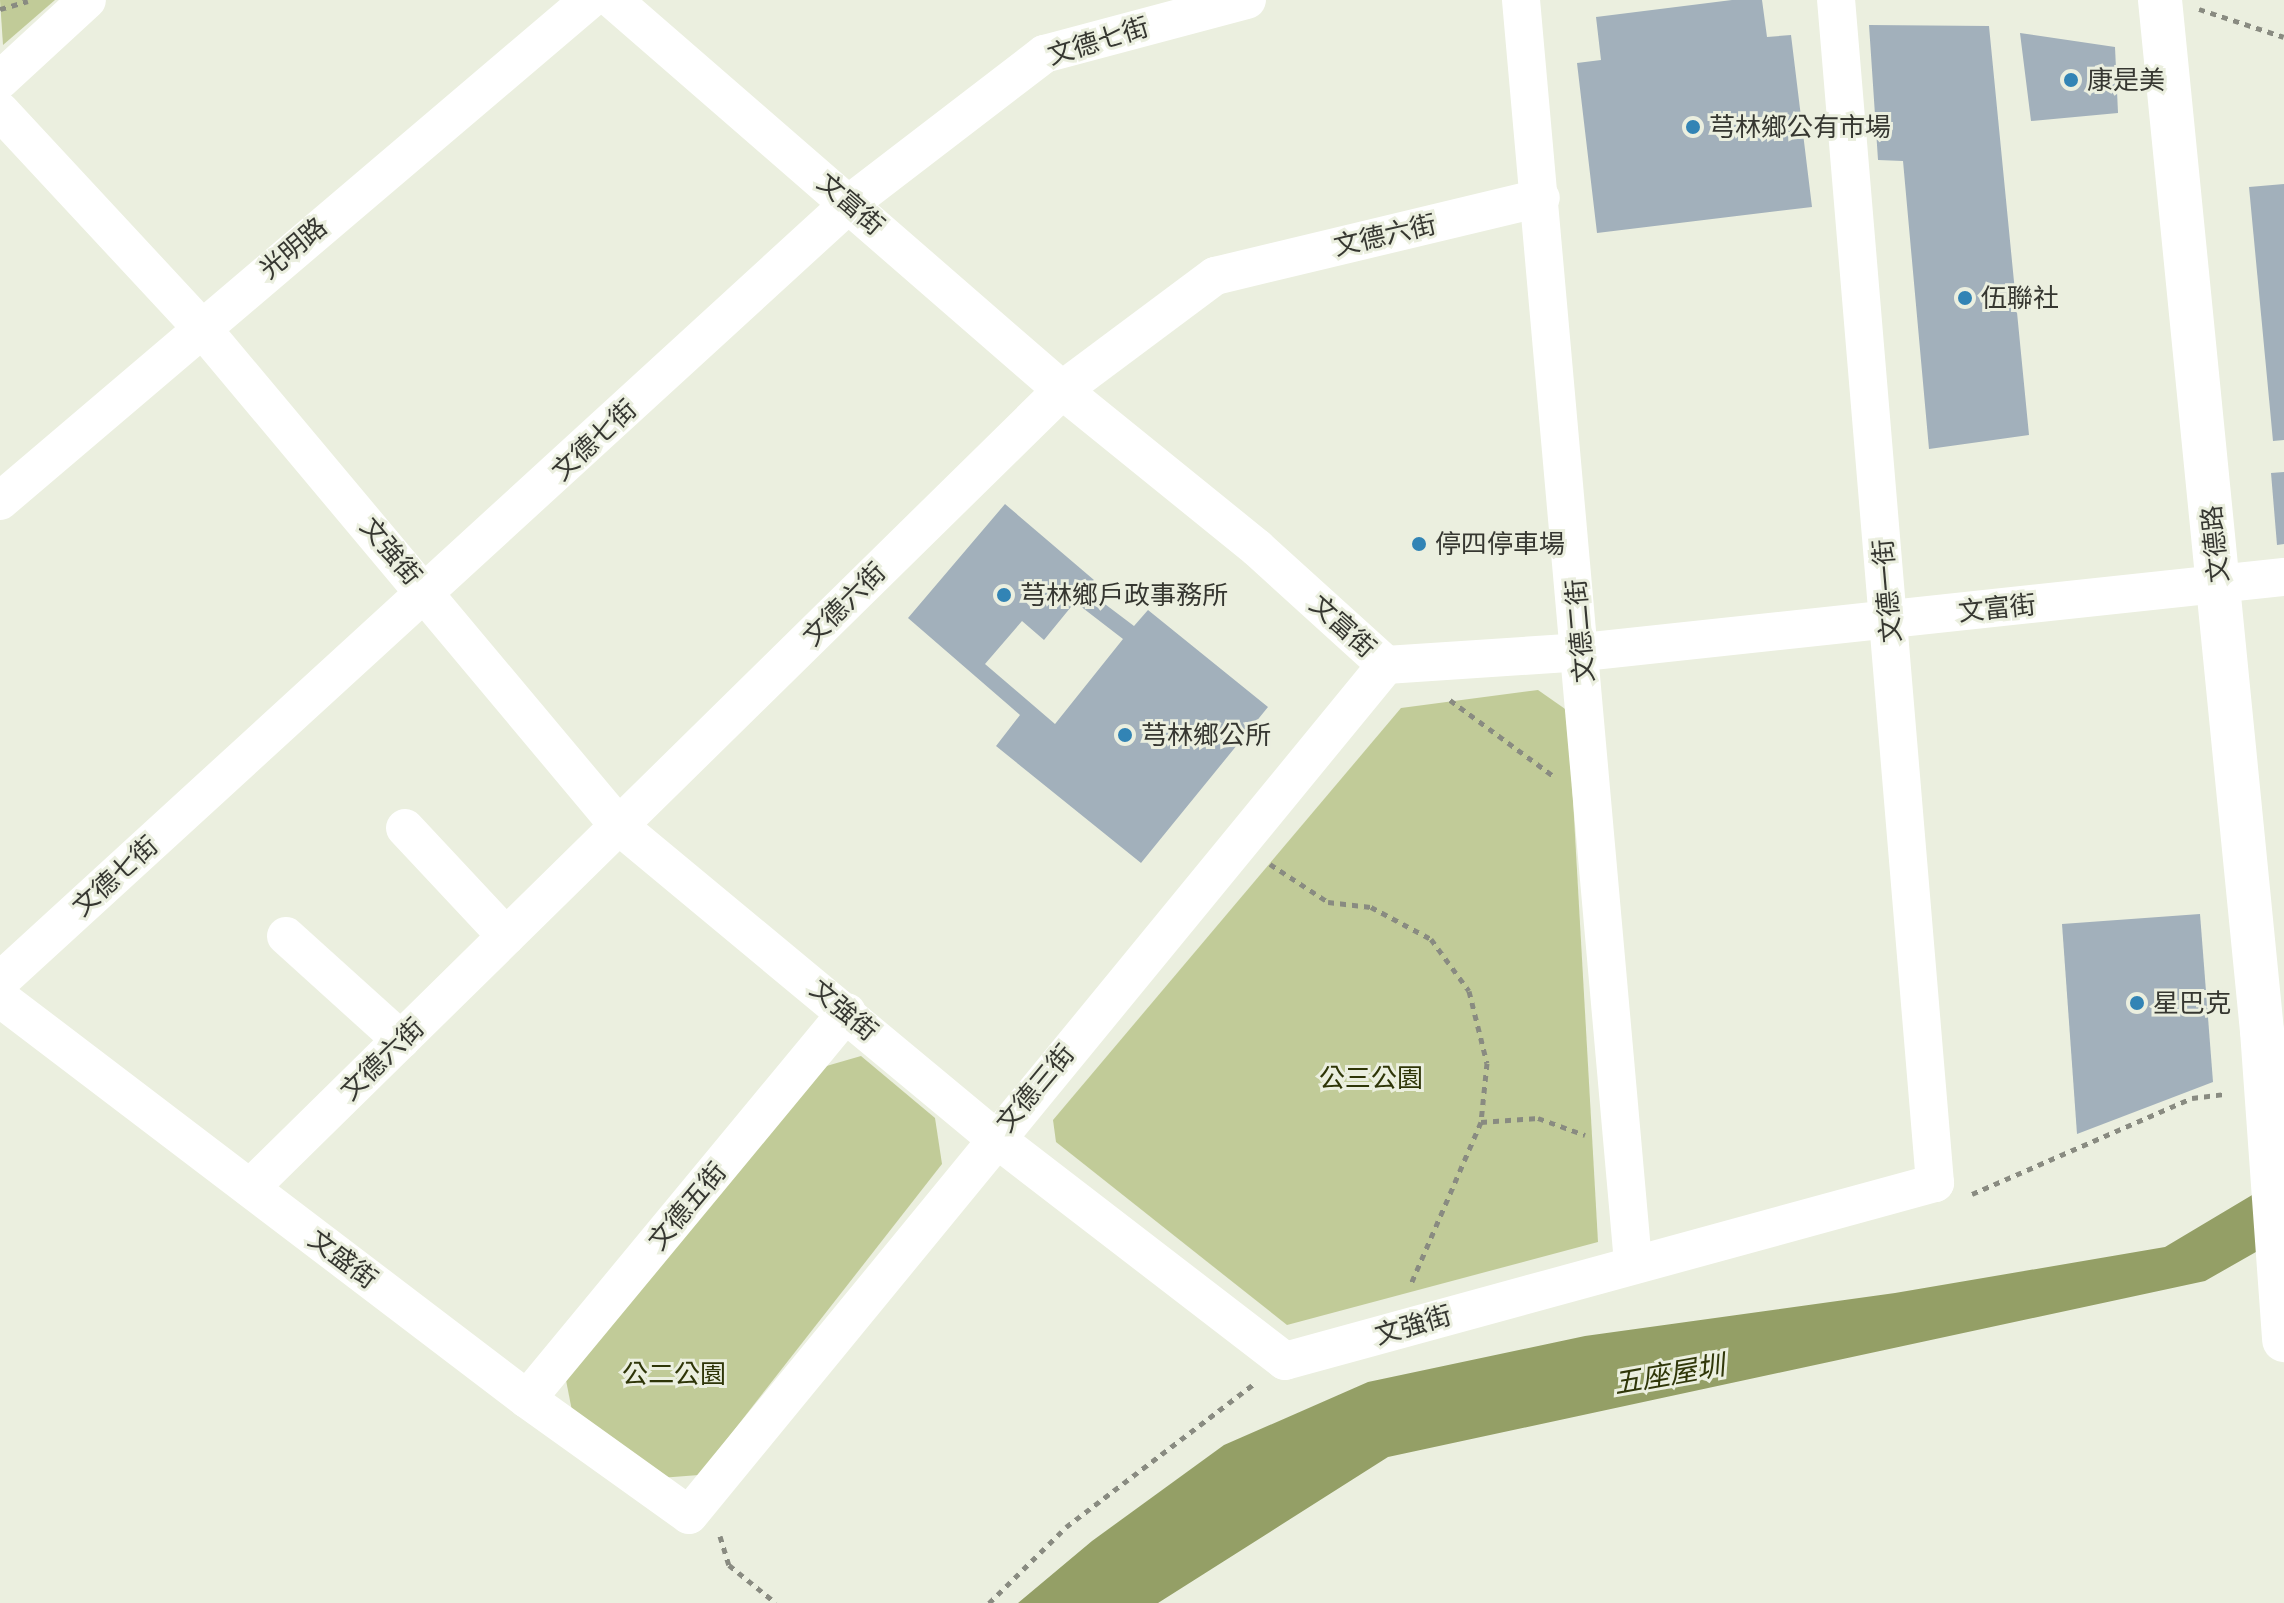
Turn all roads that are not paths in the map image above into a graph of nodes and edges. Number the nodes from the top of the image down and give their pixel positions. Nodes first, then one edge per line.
1 (87, 0) edge
2 (589, 0) edge
3 (613, 0) edge
4 (1247, 0) edge
5 (1521, 0) edge
6 (1836, 0) edge
7 (2178, 4) edge
8 (0, 80) edge
9 (0, 111) edge
10 (1541, 198) junction
11 (850, 203) junction
12 (200, 326) junction
13 (1062, 390) junction
14 (0, 501) edge
15 (2284, 577) edge
16 (2220, 585) junction
17 (427, 594) junction
18 (1890, 619) junction
19 (1583, 652) junction
20 (1386, 665) junction
21 (619, 826) junction
22 (405, 828) dead end
23 (286, 936) dead end
24 (506, 936) junction
25 (0, 981) edge
26 (0, 998) edge
27 (847, 1012) junction
28 (401, 1040) junction
29 (994, 1137) junction
30 (1935, 1183) joint
31 (250, 1188) junction
32 (1633, 1262) junction
33 (2283, 1287) edge
34 (2284, 1340) edge
35 (527, 1399) junction
36 (692, 1510) joint

1 - 8 street
2 - 12 street, 光明路
3 - 11 street, 文富街
4 - 11 street, 文德七街
5 - 10 street, 文德二街
6 - 18 street, 文德一街
7 - 16 main road, 文德路
9 - 12 street, 文強街
10 - 13 street, 文德六街
10 - 19 street, 文德二街
11 - 13 street, 文富街
11 - 17 street, 文德七街
12 - 14 street, 光明路
12 - 17 street, 文強街
13 - 20 street, 文富街
13 - 21 street, 文德六街
15 - 16 street, 文富街
16 - 18 street, 文富街
16 - 33 main road, 文德路
17 - 21 street, 文強街
17 - 25 street, 文德七街
18 - 19 street, 文富街
18 - 30 street, 文德一街
19 - 20 street, 文富街
19 - 32 street, 文德二街
20 - 29 street, 文德三街
21 - 24 street, 文德六街
21 - 27 street, 文強街
22 - 24 street
23 - 28 street
24 - 28 street, 文德六街
26 - 31 street, 文盛街
27 - 29 street, 文強街
27 - 35 street, 文德五街
28 - 31 street, 文德六街
29 - 32 street, 文強街
29 - 36 street, 文德三街
30 - 32 street, 文強街
31 - 35 street, 文盛街
33 - 34 main road
35 - 36 street, 文盛街

